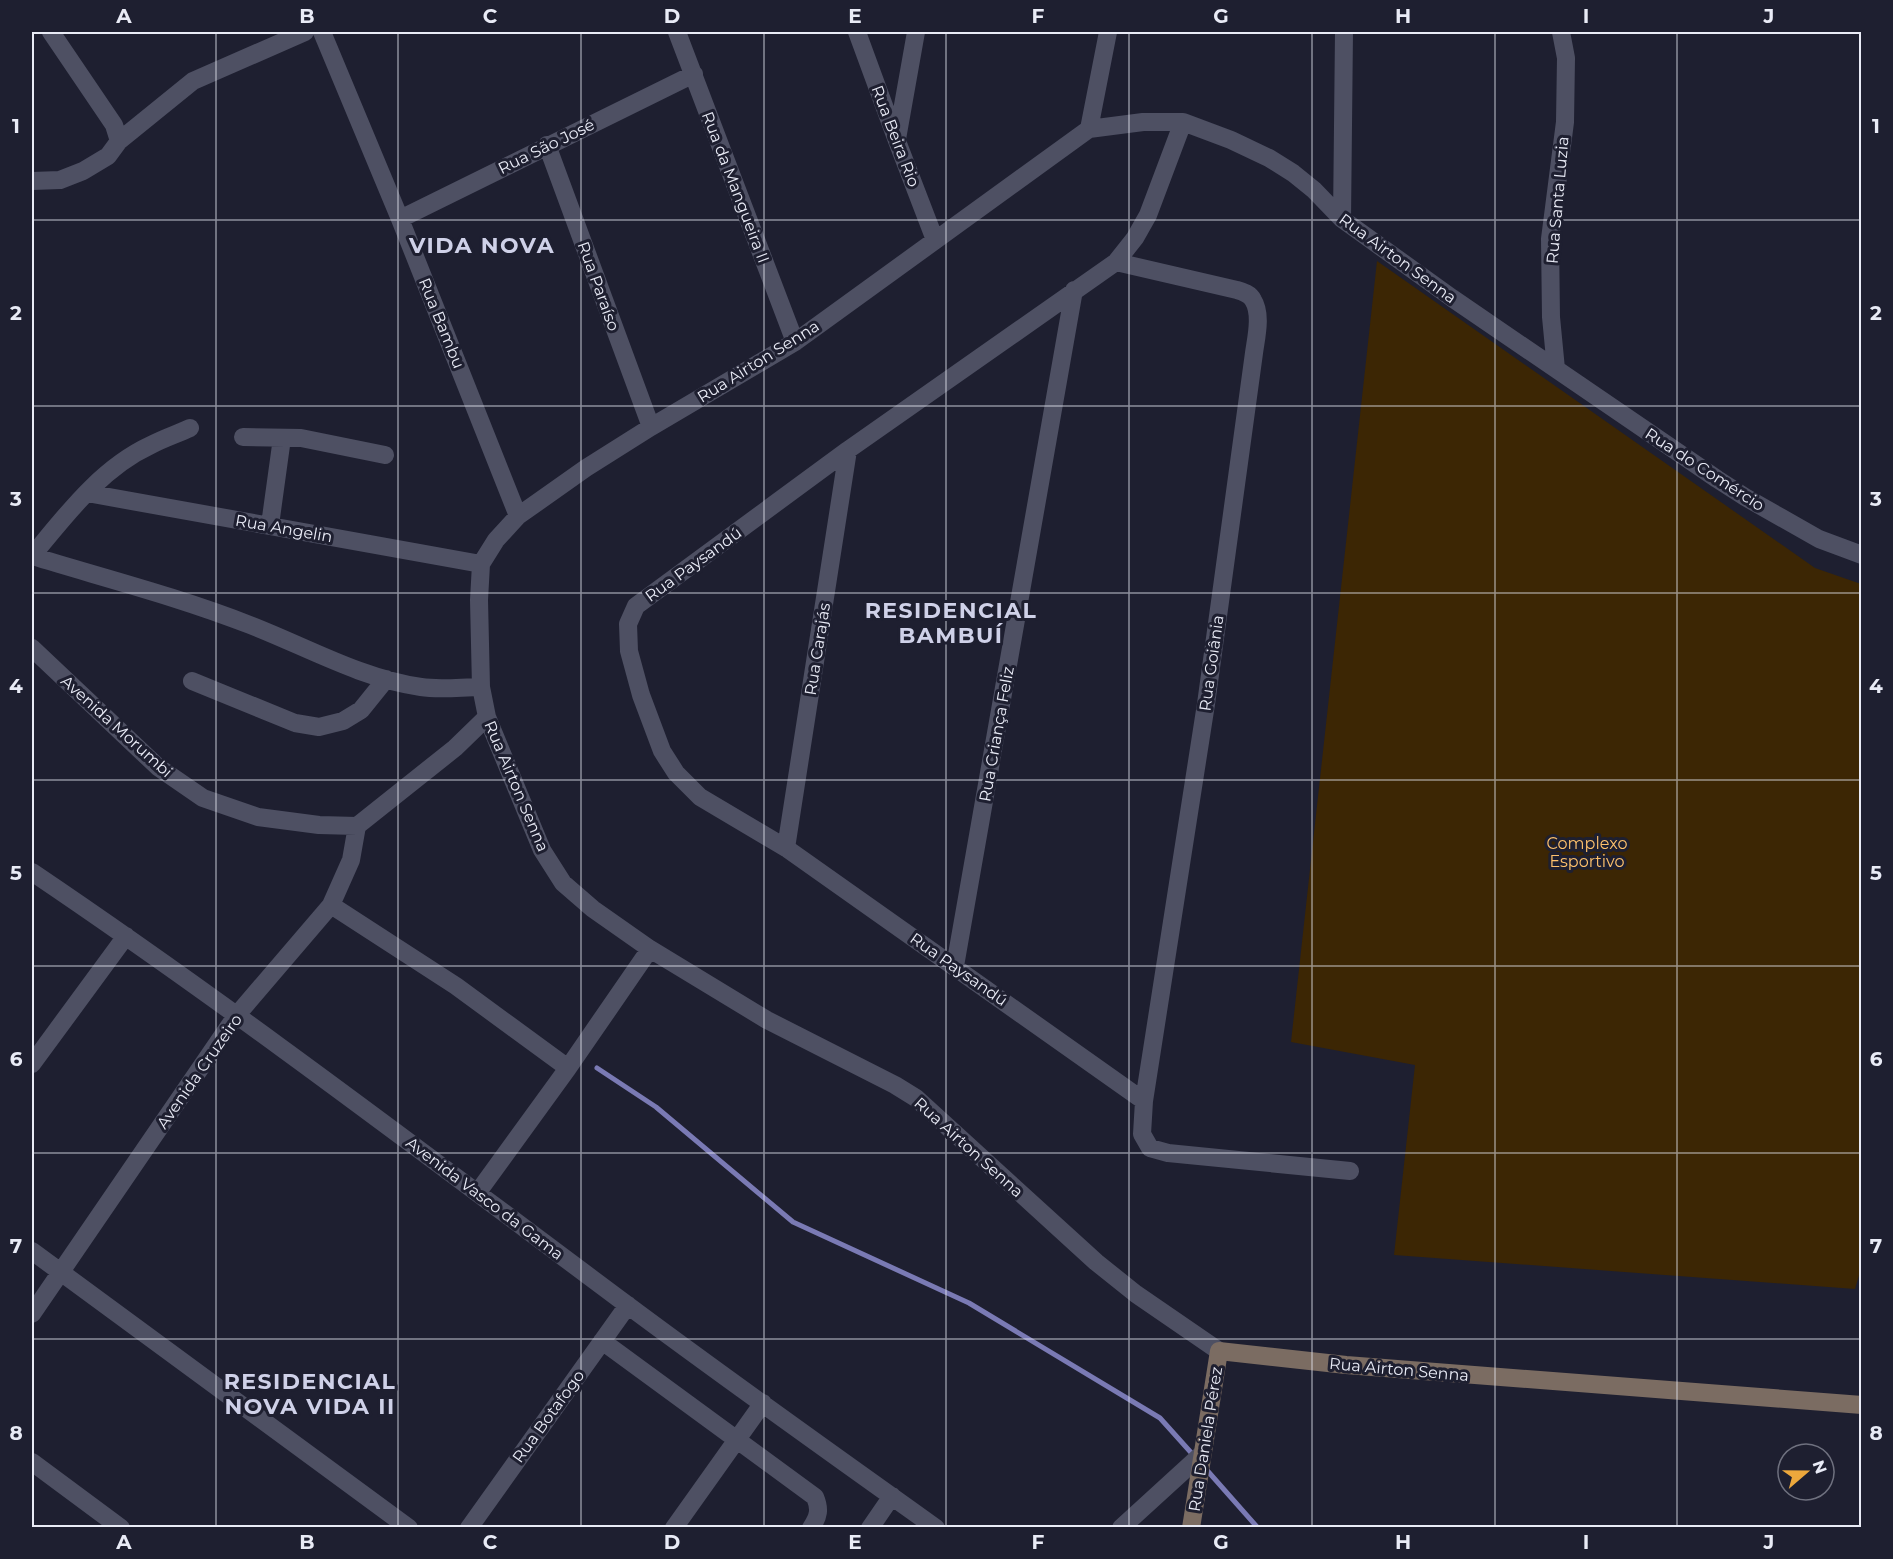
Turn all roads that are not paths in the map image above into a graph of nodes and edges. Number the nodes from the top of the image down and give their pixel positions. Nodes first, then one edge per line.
1 (51, 32) edge
2 (305, 32) edge
3 (322, 32) edge
4 (677, 32) edge
5 (857, 32) edge
6 (916, 32) edge
7 (1108, 32) edge
8 (1344, 32) edge
9 (1561, 32) edge
10 (694, 74) junction
11 (1183, 122) junction
12 (1089, 129) junction
13 (119, 141) junction
14 (897, 141) junction
15 (547, 145) junction
16 (32, 181) edge
17 (400, 219) junction
18 (1342, 219) junction
19 (935, 240) junction
20 (1116, 262) junction
21 (1074, 290) junction
22 (795, 342) junction
23 (1556, 369) junction
24 (651, 427) junction
25 (190, 429) dead end
26 (243, 437) dead end
27 (282, 438) junction
28 (848, 450) junction
29 (385, 455) dead end
30 (87, 493) junction
31 (518, 516) junction
32 (270, 525) junction
33 (1862, 555) edge
34 (32, 556) edge
35 (481, 564) junction
36 (32, 648) edge
37 (386, 679) junction
38 (192, 681) dead end
39 (481, 687) junction
40 (488, 717) junction
41 (357, 826) junction
42 (786, 848) junction
43 (32, 872) edge
44 (331, 905) junction
45 (126, 936) junction
46 (650, 949) junction
47 (955, 966) junction
48 (236, 1016) junction
49 (32, 1064) edge
50 (568, 1068) junction
51 (1144, 1101) junction
52 (1350, 1170) dead end
53 (478, 1192) junction
54 (32, 1251) edge
55 (61, 1272) junction
56 (628, 1305) junction
57 (32, 1314) edge
58 (602, 1341) junction
59 (1219, 1351) junction
60 (763, 1403) junction
61 (1862, 1405) edge
62 (737, 1439) junction
63 (32, 1462) edge
64 (1198, 1462) junction
65 (892, 1496) junction
66 (121, 1527) edge
67 (409, 1527) edge
68 (469, 1527) edge
69 (674, 1527) edge
70 (811, 1527) edge
71 (870, 1527) edge
72 (936, 1527) edge
73 (1121, 1527) edge
74 (1191, 1527) edge

1 - 13 street
2 - 13 street
3 - 17 street, Rua Bambu
4 - 10 street, Rua da Mangueira II
5 - 14 street, Rua Beira Rio
6 - 14 street
7 - 12 street
8 - 18 street
9 - 23 street, Rua Santa Luzia
10 - 15 street, Rua São José
10 - 22 street, Rua da Mangueira II
11 - 12 street, Rua Airton Senna
11 - 18 street, Rua Airton Senna
11 - 20 street, Rua Paysandú
12 - 19 street, Rua Airton Senna
13 - 16 street
14 - 19 street, Rua Beira Rio
15 - 17 street, Rua São José
15 - 24 street, Rua Paraíso
17 - 31 street, Rua Bambu
18 - 23 street, Rua Airton Senna
19 - 22 street, Rua Airton Senna
20 - 21 street, Rua Paysandú
20 - 51 street, Rua Goiânia
21 - 28 street, Rua Paysandú
21 - 47 street, Rua Criança Feliz
22 - 24 street, Rua Airton Senna
23 - 33 street, Rua do Comércio
24 - 31 street, Rua Airton Senna
25 - 30 street
26 - 27 street
27 - 29 street
27 - 32 street
28 - 42 street, Rua Carajás
28 - 42 street, Rua Paysandú
30 - 32 street, Rua Angelin
30 - 34 street
31 - 35 street, Rua Airton Senna
32 - 35 street, Rua Angelin
34 - 37 street
35 - 39 street, Rua Airton Senna
36 - 41 street, Avenida Morumbi
37 - 38 street
37 - 39 street
39 - 40 street, Rua Airton Senna
40 - 41 street
40 - 46 street, Rua Airton Senna
41 - 44 street, Avenida Cruzeiro
42 - 47 street, Rua Paysandú
43 - 45 street, Avenida Vasco da Gama
44 - 48 street, Avenida Cruzeiro
44 - 50 street
45 - 48 street, Avenida Vasco da Gama
45 - 49 street
46 - 50 street
46 - 59 street, Rua Airton Senna
47 - 51 street, Rua Paysandú
48 - 53 street, Avenida Vasco da Gama
48 - 55 street, Avenida Cruzeiro
50 - 53 street
51 - 52 street, Rua Goiânia
53 - 56 street, Avenida Vasco da Gama
54 - 55 street
55 - 57 street, Avenida Cruzeiro
55 - 67 street
56 - 58 street, Rua Botafogo
56 - 60 street, Avenida Vasco da Gama
58 - 62 street
58 - 68 street, Rua Botafogo
59 - 61 street, Rua Airton Senna
59 - 64 street, Rua Daniela Pérez
60 - 62 street
60 - 65 street, Avenida Vasco da Gama
62 - 69 street
62 - 70 street
63 - 66 street
64 - 73 street
64 - 74 street, Rua Daniela Pérez
65 - 71 street
65 - 72 street, Avenida Vasco da Gama

